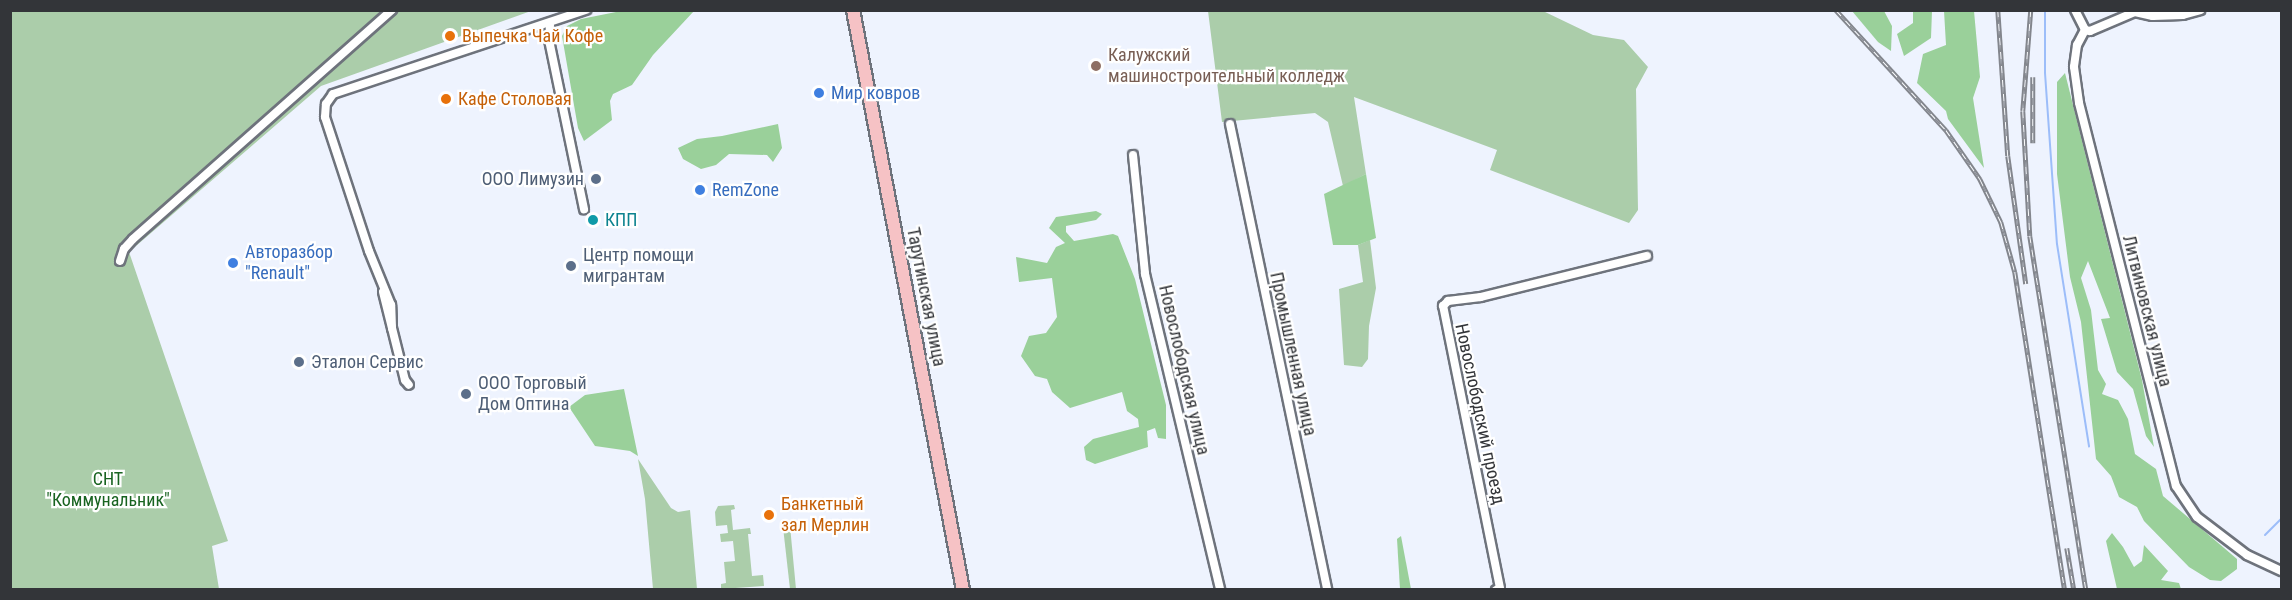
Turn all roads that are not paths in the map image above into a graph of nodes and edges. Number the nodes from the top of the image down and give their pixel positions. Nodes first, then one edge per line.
1 (392, 10) edge
2 (586, 10) edge
3 (853, 10) edge
4 (2075, 10) edge
5 (2200, 10) edge
6 (550, 25) junction
7 (2085, 30) junction
8 (1230, 124) dead end
9 (1133, 155) dead end
10 (584, 209) dead end
11 (1647, 256) dead end
12 (120, 261) dead end
13 (409, 385) dead end
14 (2282, 571) edge
15 (963, 590) edge
16 (1220, 590) edge
17 (1327, 590) edge
18 (1496, 590) edge

1 - 12 street
2 - 6 street
3 - 15 main road, Тарутинская улица
4 - 7 street
5 - 7 street
6 - 10 street
6 - 13 street
7 - 14 street, Литвиновская улица
8 - 17 street, Промышленная улица
9 - 16 street, Новослободская улица
11 - 18 street, Новослободский проезд

